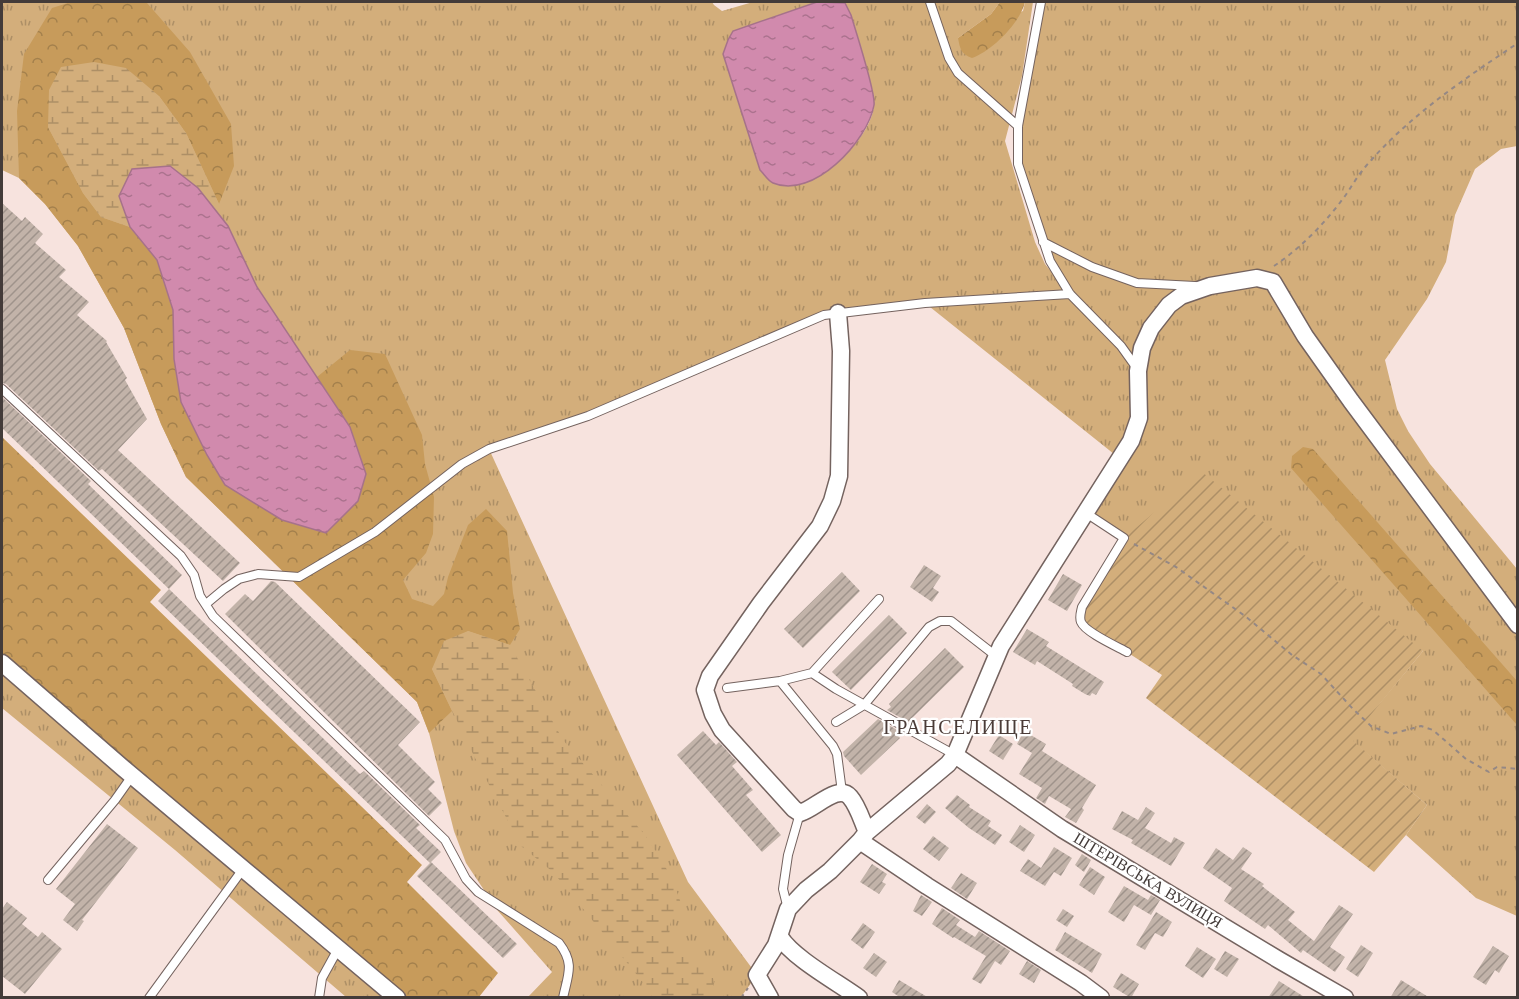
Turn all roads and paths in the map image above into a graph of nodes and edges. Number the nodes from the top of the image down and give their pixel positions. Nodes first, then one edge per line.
1 (930, 2) edge
2 (1041, 2) edge
3 (1518, 42) edge
4 (1018, 126) junction
5 (1043, 242) junction
6 (1257, 278) junction
7 (1210, 286) junction
8 (1070, 294) junction
9 (838, 314) junction
10 (1138, 372) junction
11 (2, 389) edge
12 (1086, 513) junction
13 (1124, 538) junction
14 (879, 599) dead end
15 (206, 604) junction
16 (1518, 625) edge
17 (1126, 652) dead end
18 (996, 656) junction
19 (2, 663) edge
20 (812, 673) junction
21 (780, 681) junction
22 (727, 688) dead end
23 (864, 705) junction
24 (836, 722) dead end
25 (955, 755) junction
26 (1518, 769) edge
27 (132, 776) junction
28 (842, 792) junction
29 (800, 813) junction
30 (864, 836) junction
31 (243, 869) junction
32 (48, 880) dead end
33 (788, 909) junction
34 (780, 937) junction
35 (338, 949) junction
36 (149, 998) edge
37 (319, 998) edge
38 (397, 998) edge
39 (563, 998) edge
40 (770, 998) edge
41 (859, 998) edge
42 (1101, 998) edge
43 (1345, 998) edge

1 - 4 lane
2 - 4 lane
3 - 6 path
4 - 5 lane
5 - 7 lane
5 - 8 lane
6 - 7 street
6 - 16 street
7 - 10 street
8 - 9 lane
8 - 10 lane
9 - 15 lane
9 - 29 street
10 - 12 street
11 - 15 lane
12 - 13 lane
12 - 18 street
13 - 17 lane
13 - 26 path
14 - 20 lane
15 - 39 lane
18 - 23 lane
18 - 25 street
19 - 27 street
20 - 21 lane
20 - 23 lane
21 - 22 lane
21 - 28 lane
23 - 24 lane
23 - 25 lane
25 - 30 street
25 - 43 street, ШТЕРІВСЬКА ВУЛИЦЯ
27 - 31 street
27 - 32 lane
28 - 29 street
28 - 30 street
29 - 33 lane
30 - 33 street
30 - 42 street
31 - 35 street
31 - 36 lane
33 - 34 street
34 - 40 street
34 - 41 street
35 - 37 lane
35 - 38 street

